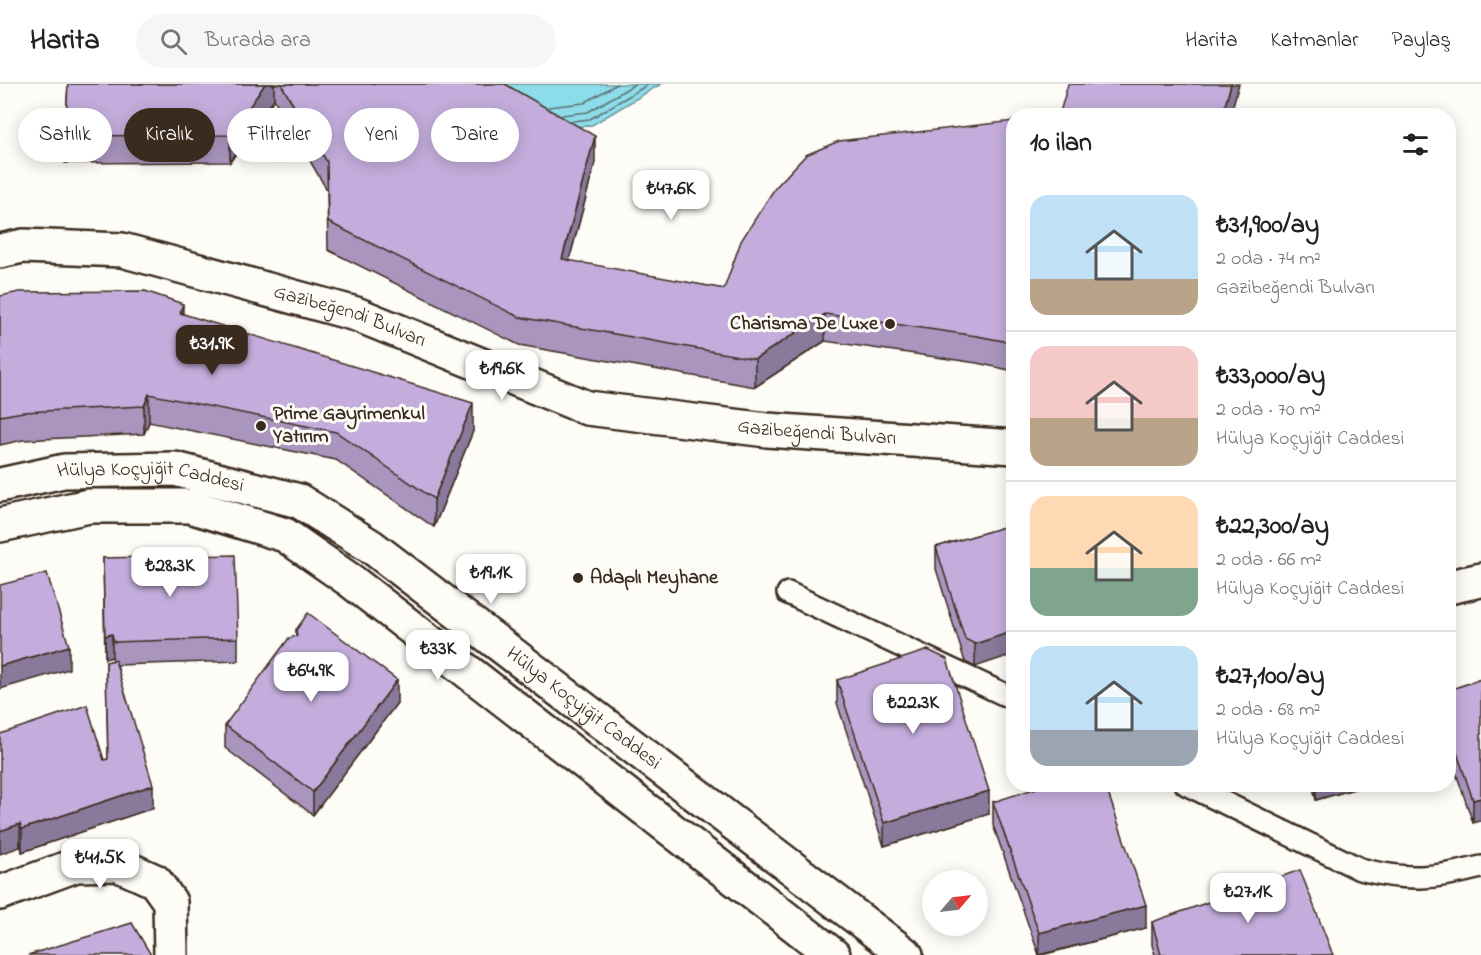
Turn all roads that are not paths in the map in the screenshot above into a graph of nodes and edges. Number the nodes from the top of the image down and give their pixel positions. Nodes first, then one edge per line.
1 (0, 251) edge
2 (1006, 446) edge
3 (0, 485) edge
4 (0, 525) edge
5 (1481, 580) edge
6 (1456, 585) edge
7 (789, 593) dead end
8 (1006, 695) edge
9 (1202, 792) edge
10 (1481, 867) edge
11 (0, 892) edge
12 (171, 955) edge
13 (833, 955) edge
14 (906, 955) edge

1 - 2 main road, Gazibeğendi Bulvarı
3 - 14 main road, Hülya Koçyiğit Caddesi
4 - 13 main road, Hülya Koçyiğit Caddesi
5 - 6 main road
7 - 8 lane
9 - 10 lane
11 - 12 main road

